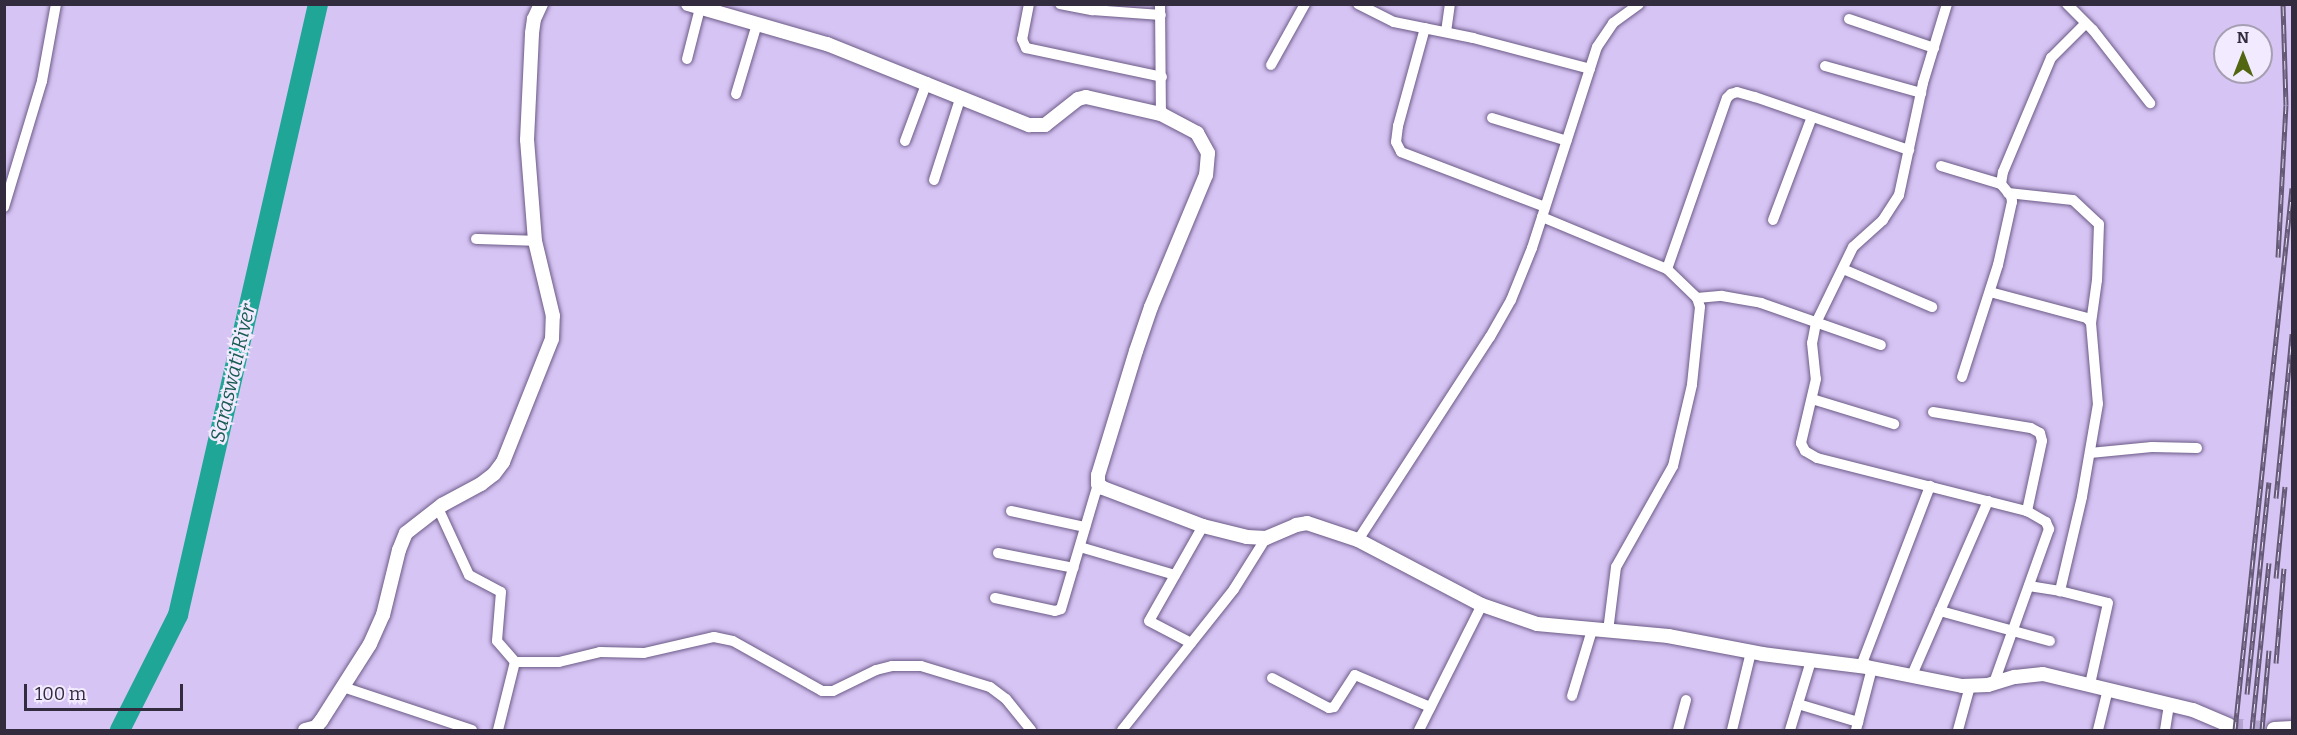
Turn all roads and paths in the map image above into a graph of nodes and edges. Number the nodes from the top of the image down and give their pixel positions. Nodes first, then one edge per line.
1 (56, 4) edge
2 (541, 4) edge
3 (1029, 4) edge
4 (1060, 4) edge
5 (1305, 4) edge
6 (1358, 4) edge
7 (1450, 4) edge
8 (1639, 4) edge
9 (1947, 4) edge
10 (2067, 4) edge
11 (694, 6) edge
12 (1161, 10) edge
13 (1376, 10) edge
14 (1849, 19) dead end
15 (2086, 23) junction
16 (758, 24) junction
17 (1425, 28) junction
18 (1446, 32) junction
19 (1934, 48) junction
20 (687, 59) dead end
21 (1271, 65) dead end
22 (1825, 66) dead end
23 (1590, 69) junction
24 (1162, 77) junction
25 (927, 82) junction
26 (1921, 93) junction
27 (736, 94) dead end
28 (961, 96) junction
29 (2150, 103) dead end
30 (1161, 114) junction
31 (1812, 117) junction
32 (1492, 118) dead end
33 (905, 141) dead end
34 (1567, 141) junction
35 (1908, 150) junction
36 (1941, 166) dead end
37 (934, 180) dead end
38 (2004, 188) junction
39 (4, 207) edge
40 (1544, 212) junction
41 (1773, 220) dead end
42 (476, 240) dead end
43 (535, 242) junction
44 (1666, 269) junction
45 (1842, 269) junction
46 (1990, 292) junction
47 (1697, 298) junction
48 (1932, 306) dead end
49 (1816, 323) junction
50 (2091, 323) junction
51 (1881, 345) dead end
52 (1962, 377) dead end
53 (1812, 399) junction
54 (1933, 412) dead end
55 (1893, 423) dead end
56 (2197, 448) dead end
57 (2090, 453) junction
58 (1098, 484) junction
59 (1930, 486) junction
60 (1988, 501) junction
61 (438, 508) junction
62 (1011, 511) dead end
63 (2027, 511) junction
64 (1203, 526) junction
65 (1085, 527) junction
66 (1266, 538) junction
67 (1358, 540) junction
68 (1080, 547) junction
69 (998, 553) dead end
70 (1074, 568) junction
71 (1176, 575) junction
72 (2029, 586) junction
73 (2060, 591) junction
74 (995, 598) dead end
75 (1482, 605) junction
76 (1940, 610) junction
77 (1592, 630) junction
78 (1608, 631) junction
79 (2012, 633) junction
80 (2050, 641) dead end
81 (1191, 643) junction
82 (1751, 652) junction
83 (1810, 661) junction
84 (515, 662) junction
85 (1866, 667) junction
86 (1912, 675) junction
87 (1272, 678) dead end
88 (1994, 683) junction
89 (2090, 684) junction
90 (1970, 686) junction
91 (343, 687) junction
92 (2108, 689) junction
93 (1572, 696) dead end
94 (1686, 700) dead end
95 (1798, 704) junction
96 (2169, 706) junction
97 (1430, 707) junction
98 (2229, 725) dead end
99 (1857, 726) edge
100 (2292, 728) edge
101 (2274, 729) dead end
102 (305, 730) edge
103 (472, 730) edge
104 (498, 730) edge
105 (1031, 730) edge
106 (1122, 730) edge
107 (1419, 730) edge
108 (1678, 730) edge
109 (1732, 730) edge
110 (1790, 730) edge
111 (1958, 730) edge
112 (2098, 730) edge
113 (2165, 730) edge

1 - 39 street
2 - 43 street
3 - 24 street
4 - 12 street
5 - 21 street
6 - 13 street
7 - 18 street
8 - 23 street
9 - 19 street
10 - 15 street
11 - 16 street
11 - 20 street
12 - 24 street
13 - 17 street
14 - 19 street
15 - 29 street
15 - 38 street
16 - 25 street
16 - 27 street
17 - 18 street
17 - 40 street
18 - 23 street
19 - 26 street
22 - 26 street
23 - 34 street
24 - 30 street
25 - 28 street
25 - 33 street
26 - 35 street
28 - 30 street
28 - 37 street
30 - 58 street
31 - 35 street
31 - 41 street
31 - 44 street
32 - 34 street
34 - 40 street
35 - 45 street
36 - 38 street
38 - 46 street
38 - 50 street
40 - 44 street
40 - 67 street
42 - 43 street
43 - 61 street
44 - 47 street
45 - 48 street
45 - 49 street
46 - 50 street
46 - 52 street
47 - 49 street
47 - 78 street
49 - 51 street
49 - 53 street
50 - 57 street
53 - 55 street
53 - 59 street
54 - 63 street
56 - 57 street
57 - 73 street
58 - 64 street
58 - 65 street
59 - 60 street
59 - 85 street
60 - 63 street
60 - 76 street
61 - 84 street
61 - 91 street
62 - 65 street
63 - 72 street
64 - 66 street
64 - 71 street
65 - 68 street
66 - 67 street
66 - 81 street
67 - 75 street
68 - 70 street
68 - 71 street
69 - 70 street
70 - 74 street
71 - 81 street
72 - 73 street
72 - 79 street
73 - 89 street
75 - 77 street
75 - 97 street
76 - 79 street
76 - 86 street
77 - 78 street
77 - 93 street
78 - 82 street
79 - 80 street
79 - 88 street
81 - 106 street
82 - 83 street
82 - 109 street
83 - 85 street
83 - 95 street
84 - 104 street
84 - 105 street
85 - 86 street
85 - 99 street
86 - 90 street
87 - 97 street
88 - 89 street
88 - 90 street
89 - 92 street
90 - 111 street
91 - 102 street
91 - 103 street
92 - 96 street
92 - 112 street
94 - 108 street
95 - 99 street
95 - 110 street
96 - 98 street
96 - 113 street
97 - 107 street
100 - 101 street

